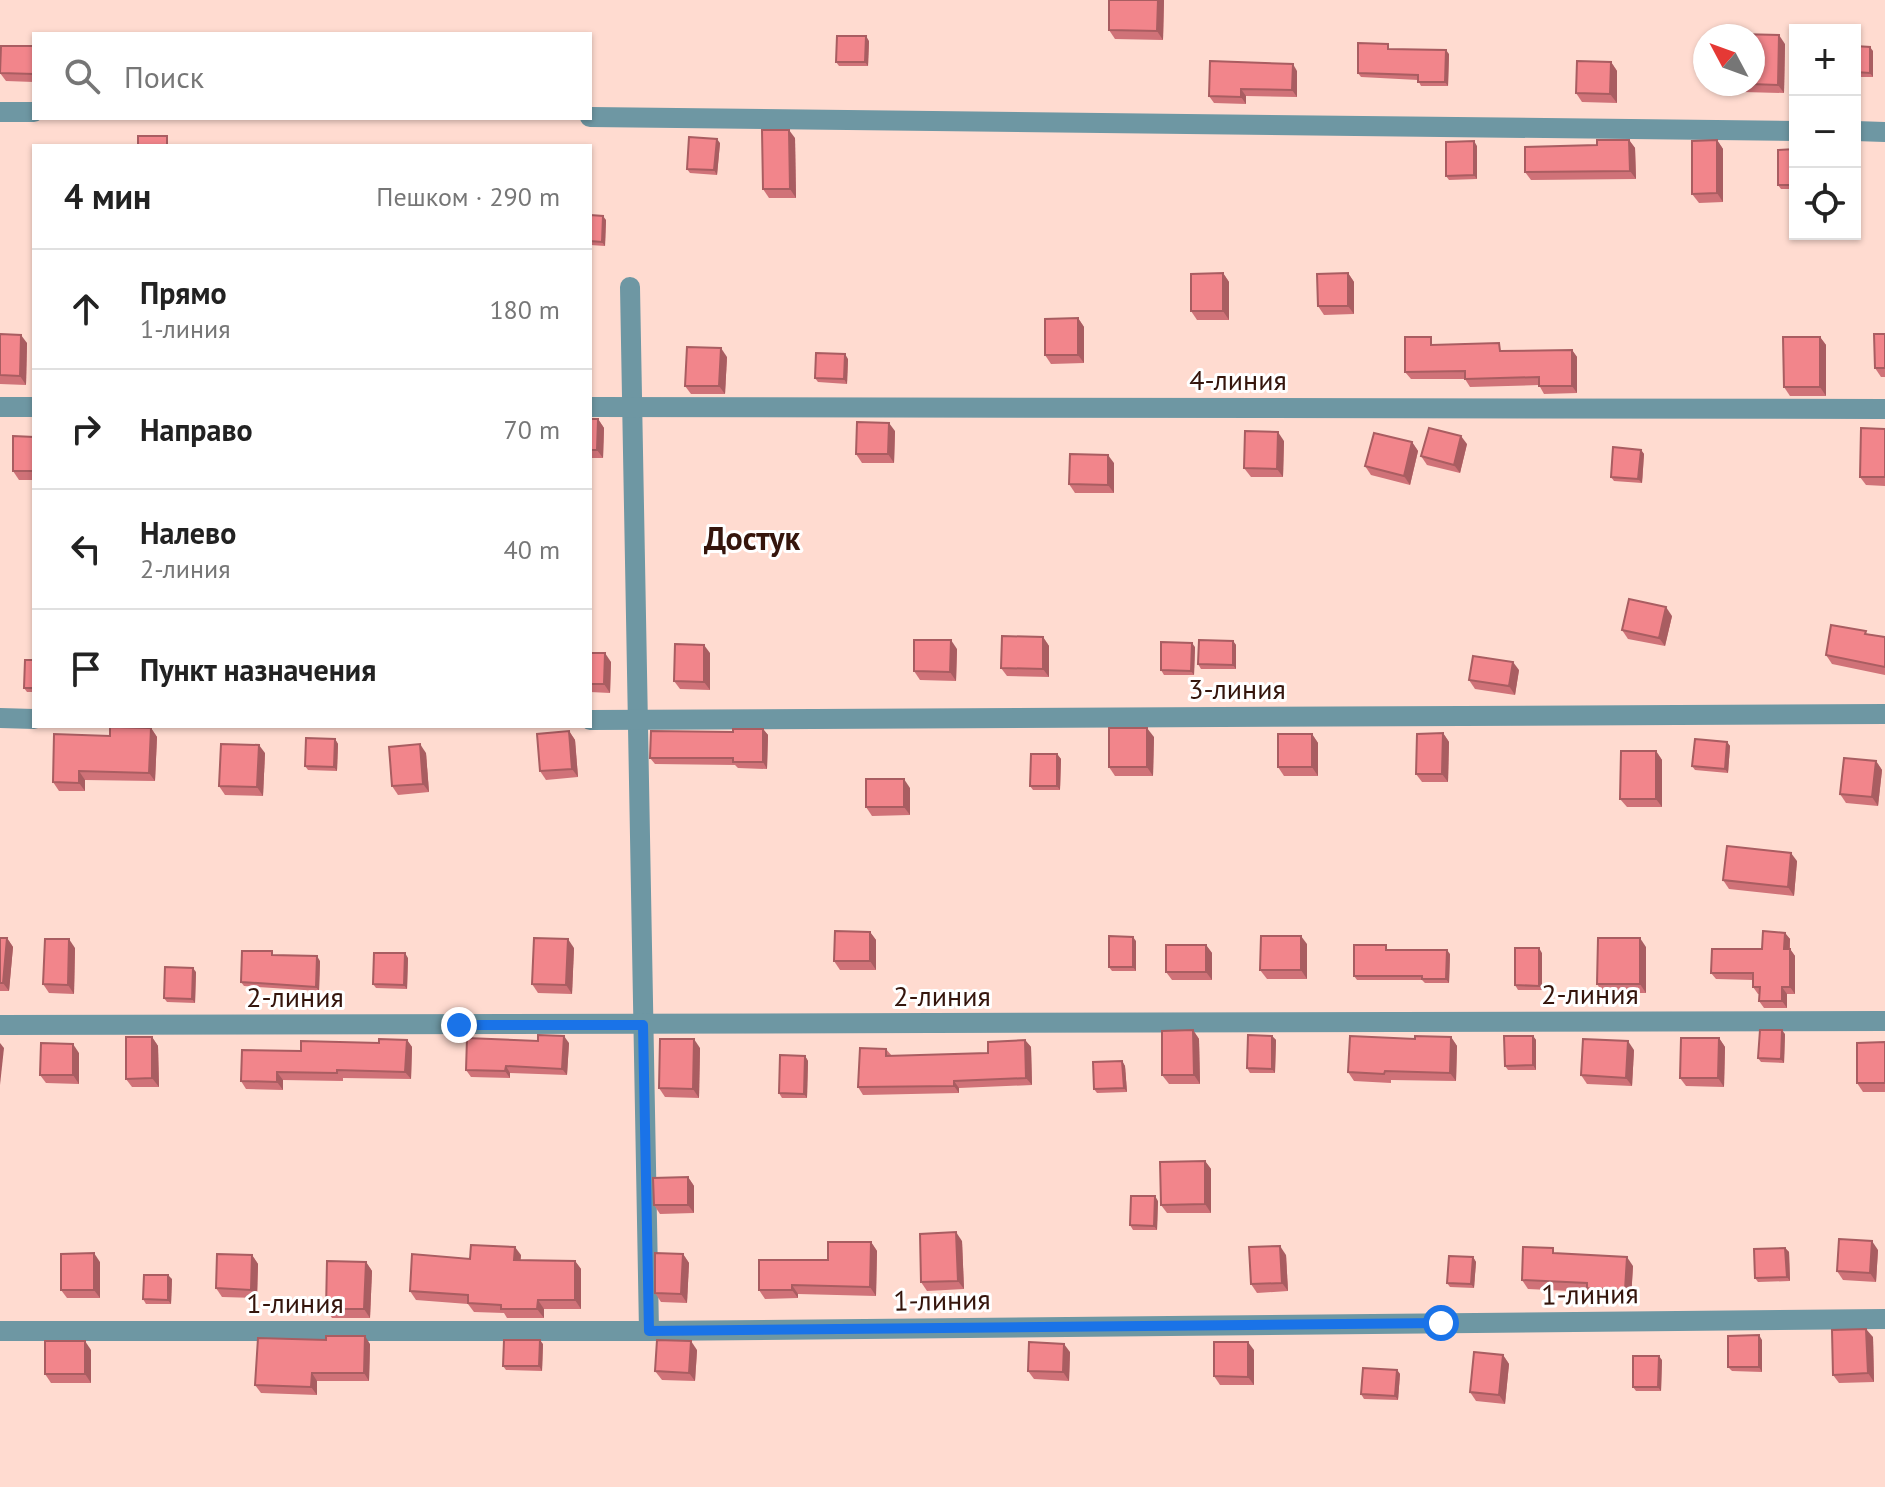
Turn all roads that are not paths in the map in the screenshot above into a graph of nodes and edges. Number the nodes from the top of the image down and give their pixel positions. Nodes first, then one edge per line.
1 (0, 112) edge
2 (32, 112) edge
3 (592, 117) edge
4 (1789, 131) edge
5 (1861, 131) edge
6 (1885, 132) edge
7 (630, 287) dead end
8 (0, 407) edge
9 (32, 407) edge
10 (592, 407) edge
11 (632, 407) junction
12 (1885, 409) edge
13 (1885, 714) edge
14 (0, 718) edge
15 (32, 719) edge
16 (592, 720) edge
17 (638, 720) junction
18 (1885, 1021) edge
19 (0, 1025) edge
20 (643, 1025) junction
21 (1885, 1319) edge
22 (0, 1331) edge
23 (649, 1331) junction

1 - 2 street
3 - 4 street
5 - 6 street
7 - 11 street
8 - 9 street
10 - 11 street, 4-линия
11 - 12 street, 4-линия
11 - 17 street
13 - 17 street, 3-линия
14 - 15 street
16 - 17 street, 3-линия
17 - 20 street
18 - 20 street, 2-линия
19 - 20 street, 2-линия
20 - 23 street
21 - 23 street, 1-линия
22 - 23 street, 1-линия

